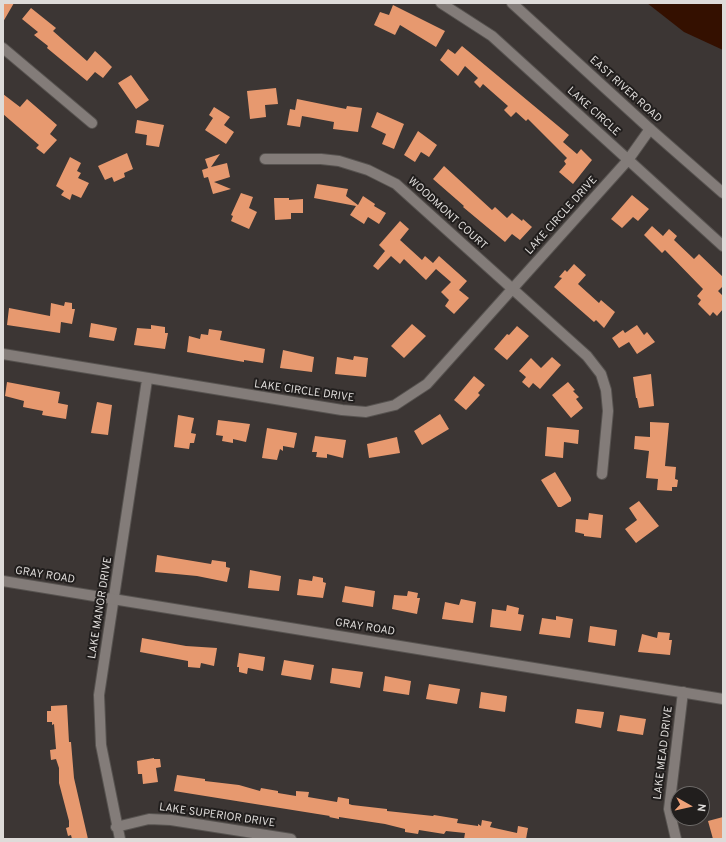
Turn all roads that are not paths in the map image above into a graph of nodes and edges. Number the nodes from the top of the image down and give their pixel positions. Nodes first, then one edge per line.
1 (442, 3) edge
2 (512, 3) edge
3 (3, 48) edge
4 (92, 123) dead end
5 (650, 129) junction
6 (265, 159) dead end
7 (628, 160) junction
8 (723, 193) edge
9 (723, 246) edge
10 (512, 290) junction
11 (3, 354) edge
12 (147, 380) junction
13 (602, 474) dead end
14 (3, 581) edge
15 (114, 599) junction
16 (683, 692) junction
17 (723, 699) edge
18 (116, 827) junction
19 (120, 839) edge
20 (291, 839) edge
21 (676, 839) edge

1 - 7 street, LAKE CIRCLE
2 - 5 street, EAST RIVER ROAD
3 - 4 street
5 - 7 street, LAKE CIRCLE DRIVE
5 - 8 street, EAST RIVER ROAD
6 - 10 street, WOODMONT COURT
7 - 9 street, LAKE CIRCLE
7 - 10 street, LAKE CIRCLE DRIVE
10 - 12 street, LAKE CIRCLE DRIVE
10 - 13 street, WOODMONT COURT
11 - 12 street, LAKE CIRCLE DRIVE
12 - 15 street, LAKE MANOR DRIVE
14 - 15 street, GRAY ROAD
15 - 16 street, GRAY ROAD
15 - 18 street, LAKE MANOR DRIVE
16 - 17 street, GRAY ROAD
16 - 21 street, LAKE MEAD DRIVE
18 - 19 street, LAKE MANOR DRIVE
18 - 20 street, LAKE SUPERIOR DRIVE

